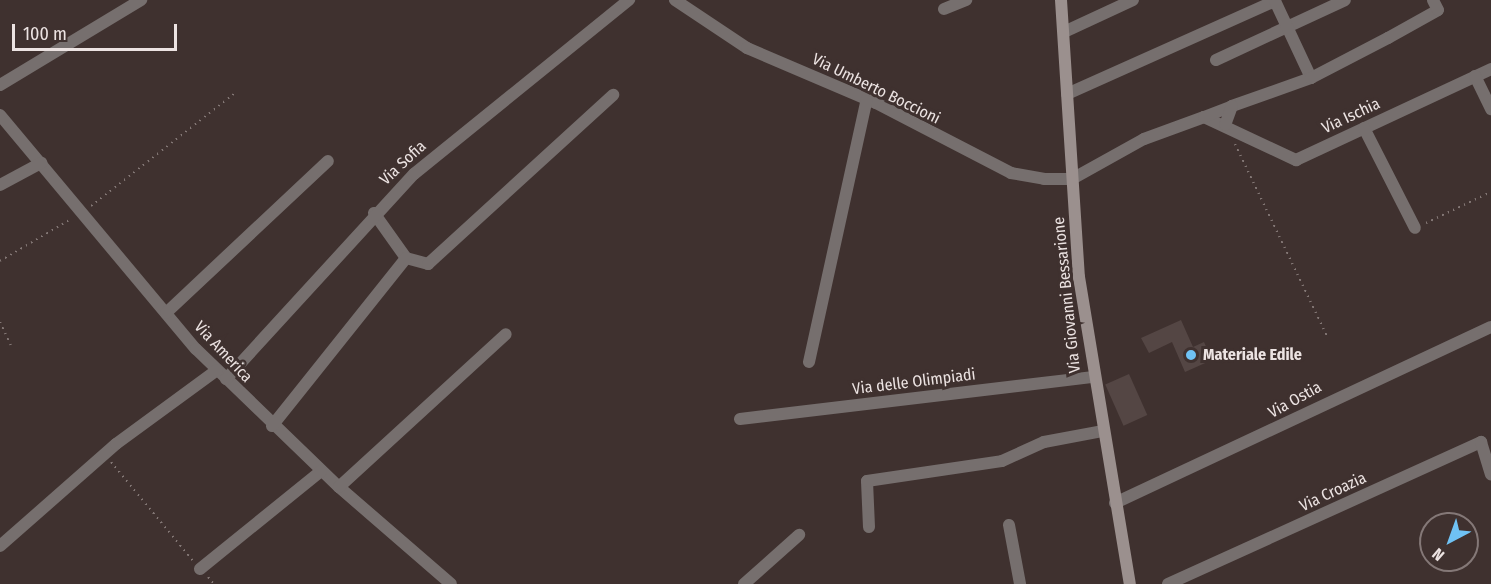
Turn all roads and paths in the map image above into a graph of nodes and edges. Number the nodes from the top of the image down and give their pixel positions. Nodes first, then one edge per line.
1 (141, 0) edge
2 (628, 0) edge
3 (966, 0) edge
4 (1062, 0) edge
5 (1132, 0) edge
6 (1345, 0) edge
7 (1433, 0) edge
8 (1275, 1) edge
9 (684, 2) edge
10 (944, 9) dead end
11 (1287, 27) junction
12 (1064, 32) junction
13 (1216, 60) dead end
14 (1491, 69) edge
15 (1474, 76) junction
16 (1311, 78) junction
17 (0, 85) edge
18 (235, 93) dead end
19 (1067, 94) junction
20 (613, 95) dead end
21 (867, 99) junction
22 (1232, 106) junction
23 (1491, 109) edge
24 (0, 115) edge
25 (1204, 117) junction
26 (1225, 125) junction
27 (1364, 128) junction
28 (328, 162) dead end
29 (41, 163) junction
30 (1072, 178) junction
31 (0, 184) edge
32 (1491, 192) edge
33 (82, 213) junction
34 (374, 213) junction
35 (1415, 228) joint
36 (406, 258) junction
37 (0, 261) edge
38 (166, 313) junction
39 (0, 322) edge
40 (1491, 327) edge
41 (506, 334) dead end
42 (1327, 336) dead end
43 (11, 346) dead end
44 (809, 362) dead end
45 (217, 370) junction
46 (1092, 376) junction
47 (226, 380) junction
48 (740, 420) dead end
49 (272, 426) junction
50 (1102, 431) junction
51 (105, 456) junction
52 (321, 471) junction
53 (1491, 474) edge
54 (339, 487) junction
55 (1115, 502) junction
56 (1009, 525) dead end
57 (869, 527) dead end
58 (799, 535) dead end
59 (0, 546) edge
60 (200, 569) junction
61 (214, 584) edge
62 (451, 584) edge
63 (744, 584) edge
64 (1020, 584) edge
65 (1130, 584) edge
66 (1168, 584) edge

1 - 17 street
2 - 34 street, Via Sofia
3 - 10 street
4 - 12 street, Via Giovanni Bessarione
5 - 12 street
6 - 11 street
7 - 16 street
8 - 11 street
8 - 19 street
9 - 21 street, Via Umberto Boccioni
11 - 13 street
11 - 16 street
12 - 19 street, Via Giovanni Bessarione
14 - 15 street, Via Ischia
15 - 23 street
15 - 27 street, Via Ischia
16 - 22 street
18 - 33 path
19 - 30 street, Via Giovanni Bessarione
20 - 36 street
21 - 30 street, Via Umberto Boccioni
21 - 44 street
22 - 25 street
22 - 26 street
24 - 29 street, Via America
25 - 26 street
25 - 30 street
26 - 27 street, Via Ischia
26 - 42 path
27 - 35 street
28 - 38 street
29 - 31 street
29 - 33 street, Via America
30 - 46 street, Via Giovanni Bessarione
32 - 35 path
33 - 37 path
33 - 38 street, Via America
34 - 36 street
34 - 47 street, Via Sofia
36 - 49 street
38 - 45 street, Via America
39 - 43 path
40 - 55 street, Via Ostia
41 - 54 street
45 - 47 street, Via America
45 - 51 street
46 - 48 street, Via delle Olimpiadi
46 - 50 street, Via Giovanni Bessarione
47 - 49 street, Via America
49 - 52 street, Via America
50 - 55 street, Via Giovanni Bessarione
50 - 57 street
51 - 59 street
51 - 60 path
52 - 54 street, Via America
52 - 60 street
53 - 66 street, Via Croazia
54 - 62 street, Via America
55 - 65 street, Via Giovanni Bessarione
56 - 64 street
58 - 63 street
60 - 61 path

